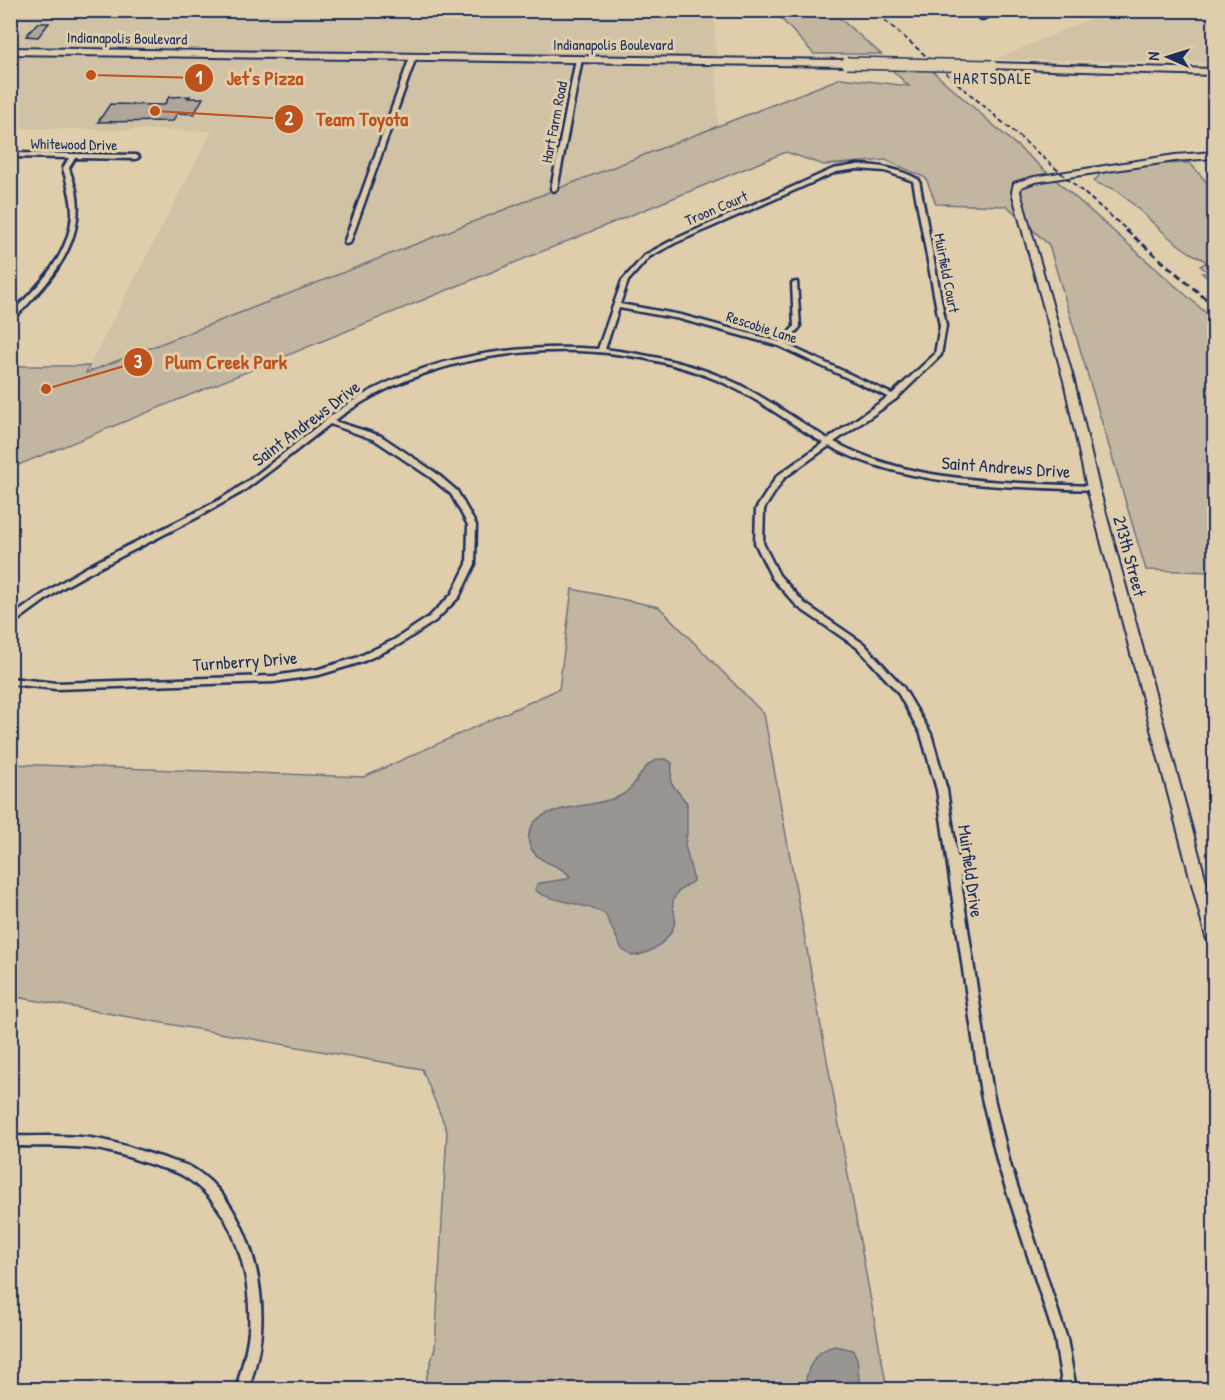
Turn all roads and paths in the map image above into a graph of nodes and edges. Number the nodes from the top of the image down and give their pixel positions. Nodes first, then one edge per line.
1 (1001, 10) edge
2 (981, 18) dead end
3 (10, 51) edge
4 (413, 57) junction
5 (579, 59) junction
6 (1215, 72) edge
7 (10, 155) edge
8 (1215, 155) edge
9 (73, 156) junction
10 (136, 157) dead end
11 (900, 173) joint
12 (554, 189) dead end
13 (347, 243) dead end
14 (795, 283) dead end
15 (616, 305) junction
16 (10, 318) edge
17 (781, 345) junction
18 (601, 351) junction
19 (893, 397) junction
20 (328, 421) junction
21 (826, 442) junction
22 (1093, 488) junction
23 (10, 623) edge
24 (10, 681) edge
25 (1215, 937) edge
26 (10, 1141) edge
27 (242, 1389) edge
28 (1071, 1389) edge

1 - 2 street
3 - 4 highway, Indianapolis Boulevard
4 - 5 highway, Indianapolis Boulevard
4 - 13 street
5 - 6 highway, Indianapolis Boulevard, bridge
5 - 12 street, Hart Farm Road
7 - 9 street, Whitewood Drive
8 - 22 street, 213th Street
9 - 10 street, Whitewood Drive
9 - 16 street
11 - 15 street, Troon Court
11 - 19 street, Muirfield Court
14 - 17 street
15 - 17 street, Rescobie Lane
15 - 18 street, Troon Court
17 - 19 street, Rescobie Lane
18 - 20 street, Saint Andrews Drive
18 - 21 street, Saint Andrews Drive
19 - 21 street, Muirfield Court
20 - 23 street, Saint Andrews Drive
20 - 24 street, Turnberry Drive
21 - 22 street, Saint Andrews Drive
21 - 28 street, Muirfield Drive
22 - 25 street, 213th Street
26 - 27 street

